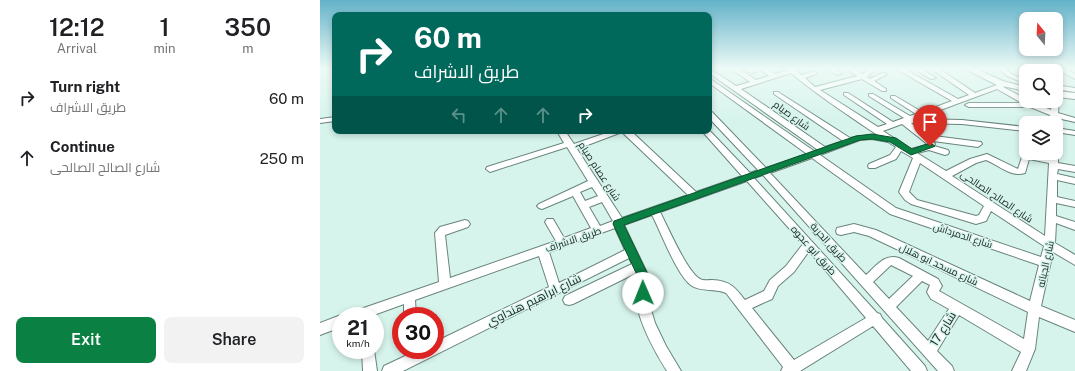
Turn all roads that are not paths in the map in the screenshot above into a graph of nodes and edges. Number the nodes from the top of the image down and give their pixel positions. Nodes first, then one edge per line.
1 (716, 85) edge
2 (732, 85) edge
3 (745, 85) edge
4 (809, 85) edge
5 (829, 85) edge
6 (877, 85) edge
7 (929, 85) edge
8 (959, 85) edge
9 (1001, 85) joint
10 (1003, 85) edge
11 (736, 88) junction
12 (1019, 88) edge
13 (814, 89) junction
14 (884, 90) dead end
15 (1075, 90) edge
16 (776, 93) dead end
17 (1063, 93) edge
18 (846, 94) dead end
19 (871, 95) dead end
20 (974, 95) junction
21 (1063, 95) edge
22 (1075, 96) edge
23 (893, 97) dead end
24 (1019, 97) edge
25 (957, 101) junction
26 (968, 105) dead end
27 (1019, 105) edge
28 (1035, 108) edge
29 (921, 114) junction
30 (1048, 116) edge
31 (712, 117) edge
32 (332, 119) edge
33 (1063, 119) edge
34 (861, 120) junction
35 (906, 120) junction
36 (1075, 120) edge
37 (320, 121) edge
38 (893, 125) junction
39 (1019, 128) edge
40 (878, 130) junction
41 (1063, 131) edge
42 (1075, 133) edge
43 (563, 134) edge
44 (609, 134) edge
45 (629, 134) edge
46 (709, 134) edge
47 (924, 137) junction
48 (854, 139) junction
49 (893, 140) junction
50 (978, 144) dead end
51 (901, 145) junction
52 (570, 146) junction
53 (929, 146) junction
54 (824, 150) junction
55 (945, 152) dead end
56 (914, 154) junction
57 (812, 155) junction
58 (1025, 160) edge
59 (1054, 160) edge
60 (872, 166) dead end
61 (490, 169) dead end
62 (1075, 169) edge
63 (765, 172) junction
64 (946, 175) junction
65 (1052, 176) junction
66 (748, 178) junction
67 (1075, 181) edge
68 (594, 182) junction
69 (575, 190) junction
70 (695, 196) junction
71 (604, 198) junction
72 (1052, 199) junction
73 (1075, 204) edge
74 (583, 205) junction
75 (989, 205) junction
76 (542, 206) dead end
77 (654, 211) junction
78 (1052, 218) junction
79 (550, 222) dead end
80 (619, 223) junction
81 (465, 224) dead end
82 (812, 224) junction
83 (1075, 226) edge
84 (797, 230) junction
85 (598, 231) junction
86 (841, 231) dead end
87 (562, 243) junction
88 (809, 244) junction
89 (1050, 244) junction
90 (543, 250) junction
91 (632, 252) junction
92 (1075, 261) edge
93 (1046, 262) junction
94 (639, 266) junction
95 (921, 275) junction
96 (866, 282) junction
97 (445, 284) junction
98 (555, 290) junction
99 (409, 297) junction
100 (569, 300) dead end
101 (744, 306) junction
102 (383, 307) edge
103 (410, 307) edge
104 (888, 307) junction
105 (957, 307) junction
106 (1034, 309) junction
107 (876, 318) junction
108 (332, 324) edge
109 (1075, 326) edge
110 (320, 328) edge
111 (444, 344) edge
112 (1029, 349) junction
113 (929, 352) junction
114 (369, 359) edge
115 (407, 359) edge
116 (790, 370) edge
117 (370, 371) edge
118 (389, 371) edge
119 (674, 371) edge
120 (920, 371) edge
121 (947, 371) edge
122 (1018, 371) edge

1 - 57 street, شارع الدمرداش
2 - 11 street, شارع صيام
3 - 11 street
4 - 13 street, شارع الصالح الصالحى
5 - 13 street
6 - 14 street
7 - 25 street
8 - 20 street
9 - 20 street
9 - 24 street
10 - 12 main road
11 - 54 street, شارع صيام
13 - 34 street, شارع الصالح الصالحى
15 - 17 street
16 - 48 street
18 - 38 street
19 - 35 street
20 - 25 street
21 - 22 main road
23 - 29 street
25 - 29 street
26 - 27 street
28 - 30 street
29 - 35 street
31 - 63 street, طريق الحرية
32 - 37 street
33 - 36 street
34 - 40 street, شارع الصالح الصالحى
34 - 48 street
35 - 38 street
35 - 39 street
35 - 47 street
38 - 40 street
40 - 49 street, شارع الصالح الصالحى
41 - 42 street
43 - 52 street, شارع عصام صيام
44 - 52 street
45 - 70 street
46 - 66 street, طريق ابو عجوه
47 - 50 street
47 - 53 street
48 - 49 street, طريق الاشراف
48 - 54 street, طريق الاشراف
49 - 51 street, شارع الصالح الصالحى
51 - 56 street, شارع الصالح الصالحى
51 - 60 street
52 - 61 street
52 - 68 street, شارع عصام صيام
53 - 55 street
53 - 56 street
54 - 57 street, طريق الاشراف
56 - 64 street, شارع الصالح الصالحى
56 - 75 street
57 - 63 street, طريق الاشراف
57 - 93 street, شارع الدمرداش
58 - 64 street
59 - 62 street
59 - 65 street, شارع الجبانه
63 - 66 street, طريق الاشراف
63 - 82 street, طريق الحرية
64 - 75 street, شارع الصالح الصالحى
65 - 67 street
65 - 72 street, شارع الجبانه
66 - 70 street, طريق الاشراف
66 - 84 street, طريق ابو عجوه
68 - 69 street
68 - 71 street, شارع عصام صيام
69 - 74 street
69 - 76 street
70 - 77 street, طريق الاشراف
71 - 74 street
71 - 80 street, شارع عصام صيام
72 - 73 street
72 - 78 street, شارع الجبانه
74 - 85 street
75 - 89 street, شارع الصالح الصالحى
77 - 80 street, طريق الاشراف
77 - 101 street
78 - 83 street
78 - 89 street, شارع الجبانه
79 - 87 street
80 - 85 street, طريق الاشراف
80 - 91 street, شارع عصام صيام
81 - 97 street
82 - 84 street
82 - 96 street, طريق الحرية
84 - 88 street, طريق ابو عجوه
85 - 87 street, طريق الاشراف
86 - 106 street, شارع مسجد ابو هلال
87 - 90 street, طريق الاشراف
88 - 101 street
88 - 107 street, طريق ابو عجوه
89 - 92 street, شارع الصالح الصالحى
89 - 93 street, شارع الجبانه
90 - 97 street, طريق الاشراف
90 - 98 street
91 - 94 street, شارع عصام صيام
91 - 98 street, شارع ابراهيم هنداوي
93 - 106 street, شارع الجبانه
94 - 100 street
94 - 119 street, شارع عصام صيام
95 - 96 street
95 - 104 street
95 - 105 street
96 - 104 street, طريق الحرية
97 - 99 street, طريق الاشراف
98 - 111 street, شارع ابراهيم هنداوي
99 - 102 street, طريق الاشراف
99 - 103 street
101 - 116 street
104 - 113 street, طريق الحرية
105 - 112 street
105 - 113 street, شارع 17
106 - 109 street, شارع مسجد ابو هلال
106 - 112 street, شارع الجبانه
107 - 116 street
107 - 120 street, طريق ابو عجوه
108 - 110 street
112 - 122 street, شارع الجبانه
113 - 121 street, طريق الحرية
114 - 117 street
115 - 118 street

